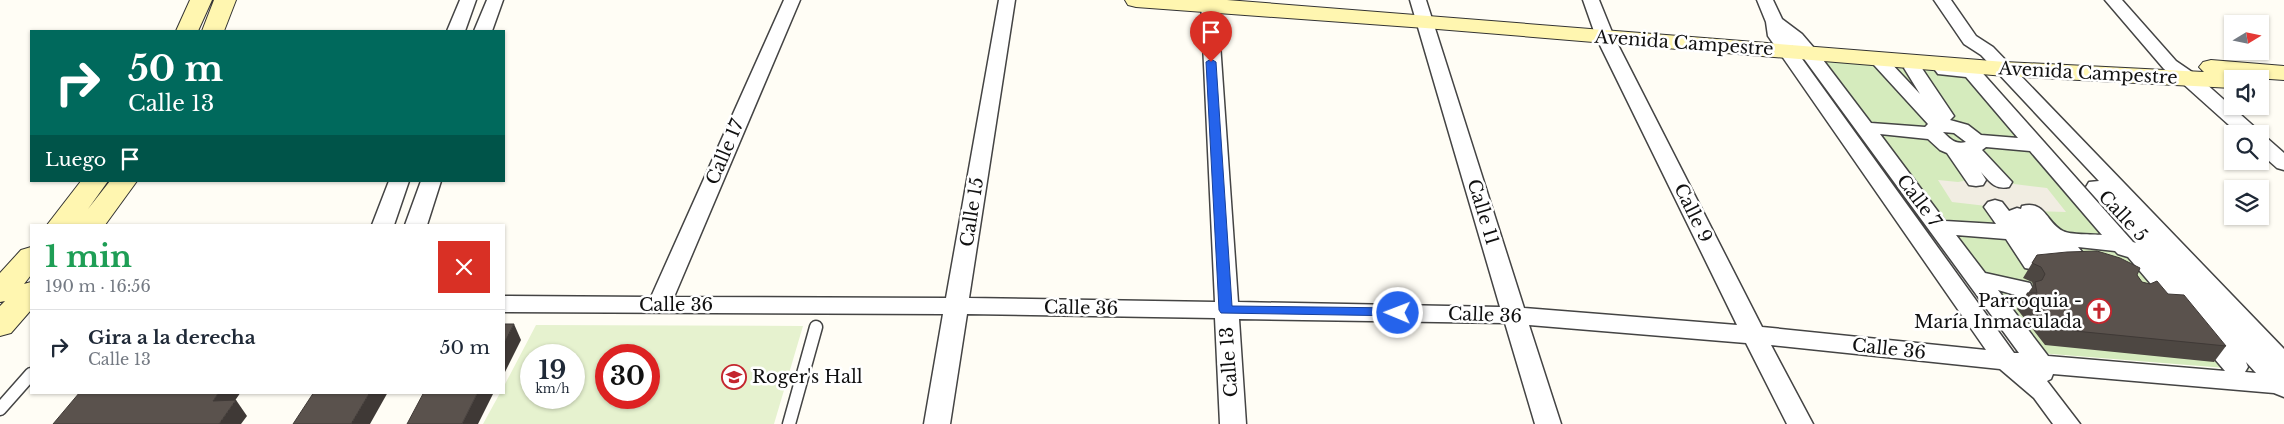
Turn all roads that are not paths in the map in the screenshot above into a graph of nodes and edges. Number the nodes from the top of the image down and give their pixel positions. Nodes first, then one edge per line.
1 (201, 0) edge
2 (225, 0) edge
3 (468, 0) edge
4 (494, 0) edge
5 (792, 0) edge
6 (1007, 0) edge
7 (1136, 0) edge
8 (1310, 0) edge
9 (1591, 0) edge
10 (1765, 0) edge
11 (1942, 0) edge
12 (2113, 0) edge
13 (1208, 3) edge
14 (1421, 9) edge
15 (187, 30) edge
16 (213, 30) edge
17 (456, 30) edge
18 (483, 30) edge
19 (1601, 30) junction
20 (1788, 40) junction
21 (1984, 55) junction
22 (1903, 67) junction
23 (2179, 71) junction
24 (2284, 73) edge
25 (2224, 79) edge
26 (2269, 84) edge
27 (2284, 85) edge
28 (2241, 125) edge
29 (1943, 130) junction
30 (1878, 132) junction
31 (2033, 142) junction
32 (1968, 144) junction
33 (2269, 150) edge
34 (2284, 164) edge
35 (1989, 181) dead end
36 (94, 182) edge
37 (123, 182) edge
38 (399, 182) edge
39 (431, 182) edge
40 (62, 224) edge
41 (91, 224) edge
42 (382, 224) edge
43 (416, 224) edge
44 (1950, 227) junction
45 (2013, 233) junction
46 (2122, 244) junction
47 (2054, 254) junction
48 (30, 260) edge
49 (1988, 280) junction
50 (2160, 280) junction
51 (2022, 289) dead end
52 (2139, 290) edge
53 (17, 297) edge
54 (505, 304) edge
55 (660, 305) junction
56 (957, 306) junction
57 (1226, 310) junction
58 (1514, 314) junction
59 (0, 325) edge
60 (816, 327) dead end
61 (1754, 335) junction
62 (2040, 356) junction
63 (2008, 361) junction
64 (2236, 368) dead end
65 (30, 375) edge
66 (2283, 380) edge
67 (2043, 391) junction
68 (0, 409) edge
69 (789, 424) edge
70 (937, 424) edge
71 (1233, 424) edge
72 (1548, 424) edge
73 (1800, 424) edge
74 (2067, 424) edge

1 - 15 street
2 - 16 street
3 - 17 street
4 - 18 street
5 - 55 street, Calle 17
6 - 56 street, Calle 15
7 - 13 street, Avenida Campestre
8 - 14 street, Avenida Campestre
9 - 19 street, Calle 9
10 - 20 street, Calle 7
11 - 21 street, Calle 5
12 - 23 street
13 - 14 street, Avenida Campestre
13 - 57 street, Calle 13
14 - 19 street, Avenida Campestre
14 - 58 street, Calle 11
19 - 20 street, Avenida Campestre
19 - 61 street, Calle 9
20 - 21 street, Avenida Campestre
20 - 62 street, Calle 7
20 - 63 street, Calle 7
21 - 23 street, Avenida Campestre
21 - 66 street, Calle 5
22 - 29 street
22 - 29 street
22 - 30 street
22 - 31 street
23 - 24 street, Avenida Campestre
23 - 25 street, Avenida Campestre
23 - 28 street
26 - 27 street
29 - 30 street
29 - 32 street
30 - 44 street
31 - 32 street
31 - 46 street
32 - 35 street
33 - 34 street
36 - 40 street
37 - 41 street
38 - 42 street
39 - 43 street
44 - 45 street
44 - 49 street
45 - 47 street
45 - 47 street
46 - 47 street
46 - 50 street
48 - 53 street
49 - 51 street
49 - 62 street
50 - 52 street
50 - 64 street
53 - 59 street
54 - 55 street, Calle 36
55 - 56 street, Calle 36
56 - 57 street, Calle 36
56 - 70 street, Calle 15
57 - 58 street, Calle 36
57 - 71 street, Calle 13
58 - 61 street, Calle 36
58 - 72 street, Calle 11
60 - 69 lane
61 - 63 street, Calle 36
61 - 73 street, Calle 9
62 - 63 street, Calle 36
62 - 66 street, Calle 36
62 - 67 street
63 - 67 street, Calle 7
65 - 68 lane
67 - 74 street, Calle 7

